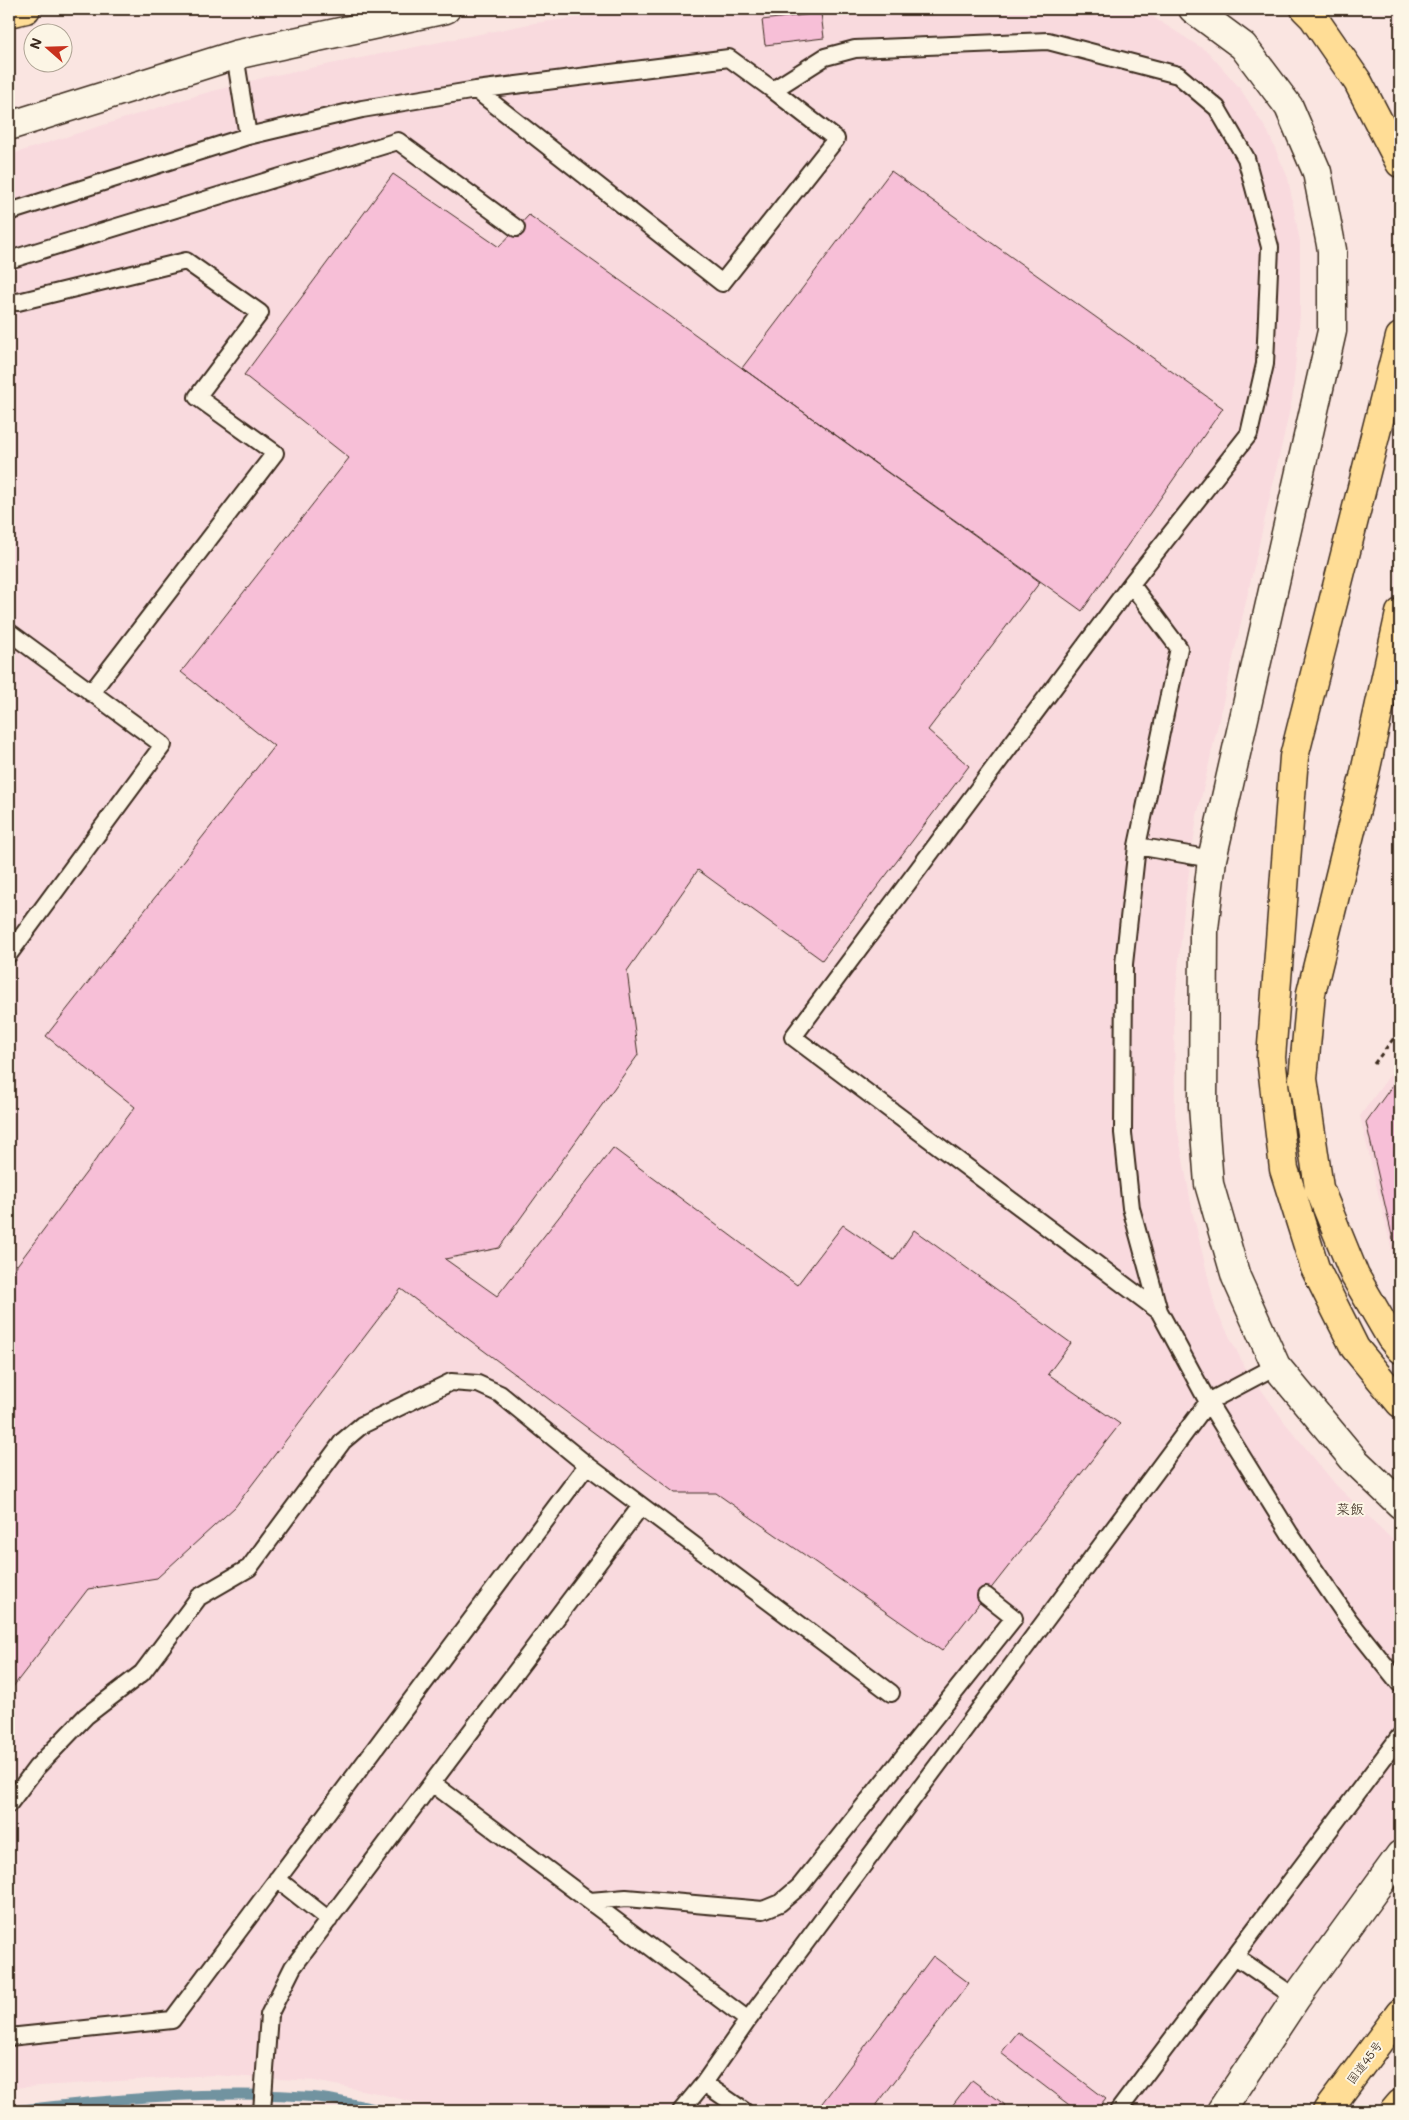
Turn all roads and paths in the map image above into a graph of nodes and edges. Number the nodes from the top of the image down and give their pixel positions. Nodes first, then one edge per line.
1 (26, 9) edge
2 (446, 9) edge
3 (1193, 9) edge
4 (1305, 9) edge
5 (9, 14) edge
6 (235, 55) junction
7 (476, 90) junction
8 (773, 90) junction
9 (9, 126) edge
10 (248, 136) junction
11 (1400, 164) edge
12 (9, 212) edge
13 (516, 228) dead end
14 (9, 260) edge
15 (9, 301) edge
16 (1400, 337) edge
17 (1131, 584) junction
18 (1400, 613) edge
19 (9, 632) edge
20 (91, 693) junction
21 (1137, 846) junction
22 (1212, 859) junction
23 (9, 954) edge
24 (1400, 1030) edge
25 (1374, 1064) dead end
26 (1159, 1311) junction
27 (1400, 1349) edge
28 (1276, 1366) junction
29 (1208, 1402) junction
30 (1400, 1403) edge
31 (587, 1464) junction
32 (1400, 1504) edge
33 (641, 1506) junction
34 (986, 1596) dead end
35 (1400, 1684) edge
36 (891, 1692) dead end
37 (1400, 1736) edge
38 (432, 1784) junction
39 (9, 1804) edge
40 (1400, 1856) edge
41 (277, 1879) junction
42 (590, 1901) junction
43 (329, 1920) junction
44 (1235, 1956) junction
45 (1296, 1998) junction
46 (1400, 2013) edge
47 (748, 2020) junction
48 (9, 2037) edge
49 (704, 2083) junction
50 (1400, 2104) edge
51 (262, 2111) edge
52 (681, 2111) edge
53 (744, 2111) edge
54 (1118, 2111) edge
55 (1221, 2111) edge
56 (1327, 2111) edge
57 (1394, 2111) edge

1 - 5 highway
2 - 6 street
3 - 22 street
4 - 11 highway
6 - 9 street
6 - 10 lane
7 - 8 lane
7 - 8 lane
7 - 10 lane
8 - 17 lane
10 - 12 lane
13 - 14 lane
15 - 20 lane
16 - 30 highway
17 - 21 lane
17 - 26 lane
18 - 27 highway
19 - 20 lane
20 - 23 lane
21 - 22 lane
21 - 26 lane
22 - 28 street
24 - 25 path
26 - 29 lane
28 - 29 lane
28 - 32 street
29 - 35 lane
29 - 47 lane
31 - 33 lane
31 - 39 lane
31 - 41 lane
33 - 36 lane
33 - 38 lane
34 - 42 lane
37 - 44 lane
38 - 42 lane
38 - 43 lane
40 - 45 street
41 - 43 lane
41 - 48 lane
42 - 47 lane
43 - 51 lane
44 - 45 lane
44 - 54 lane
45 - 55 street
46 - 56 highway, 国道45号
47 - 49 lane
49 - 52 lane
49 - 53 lane
50 - 57 highway

